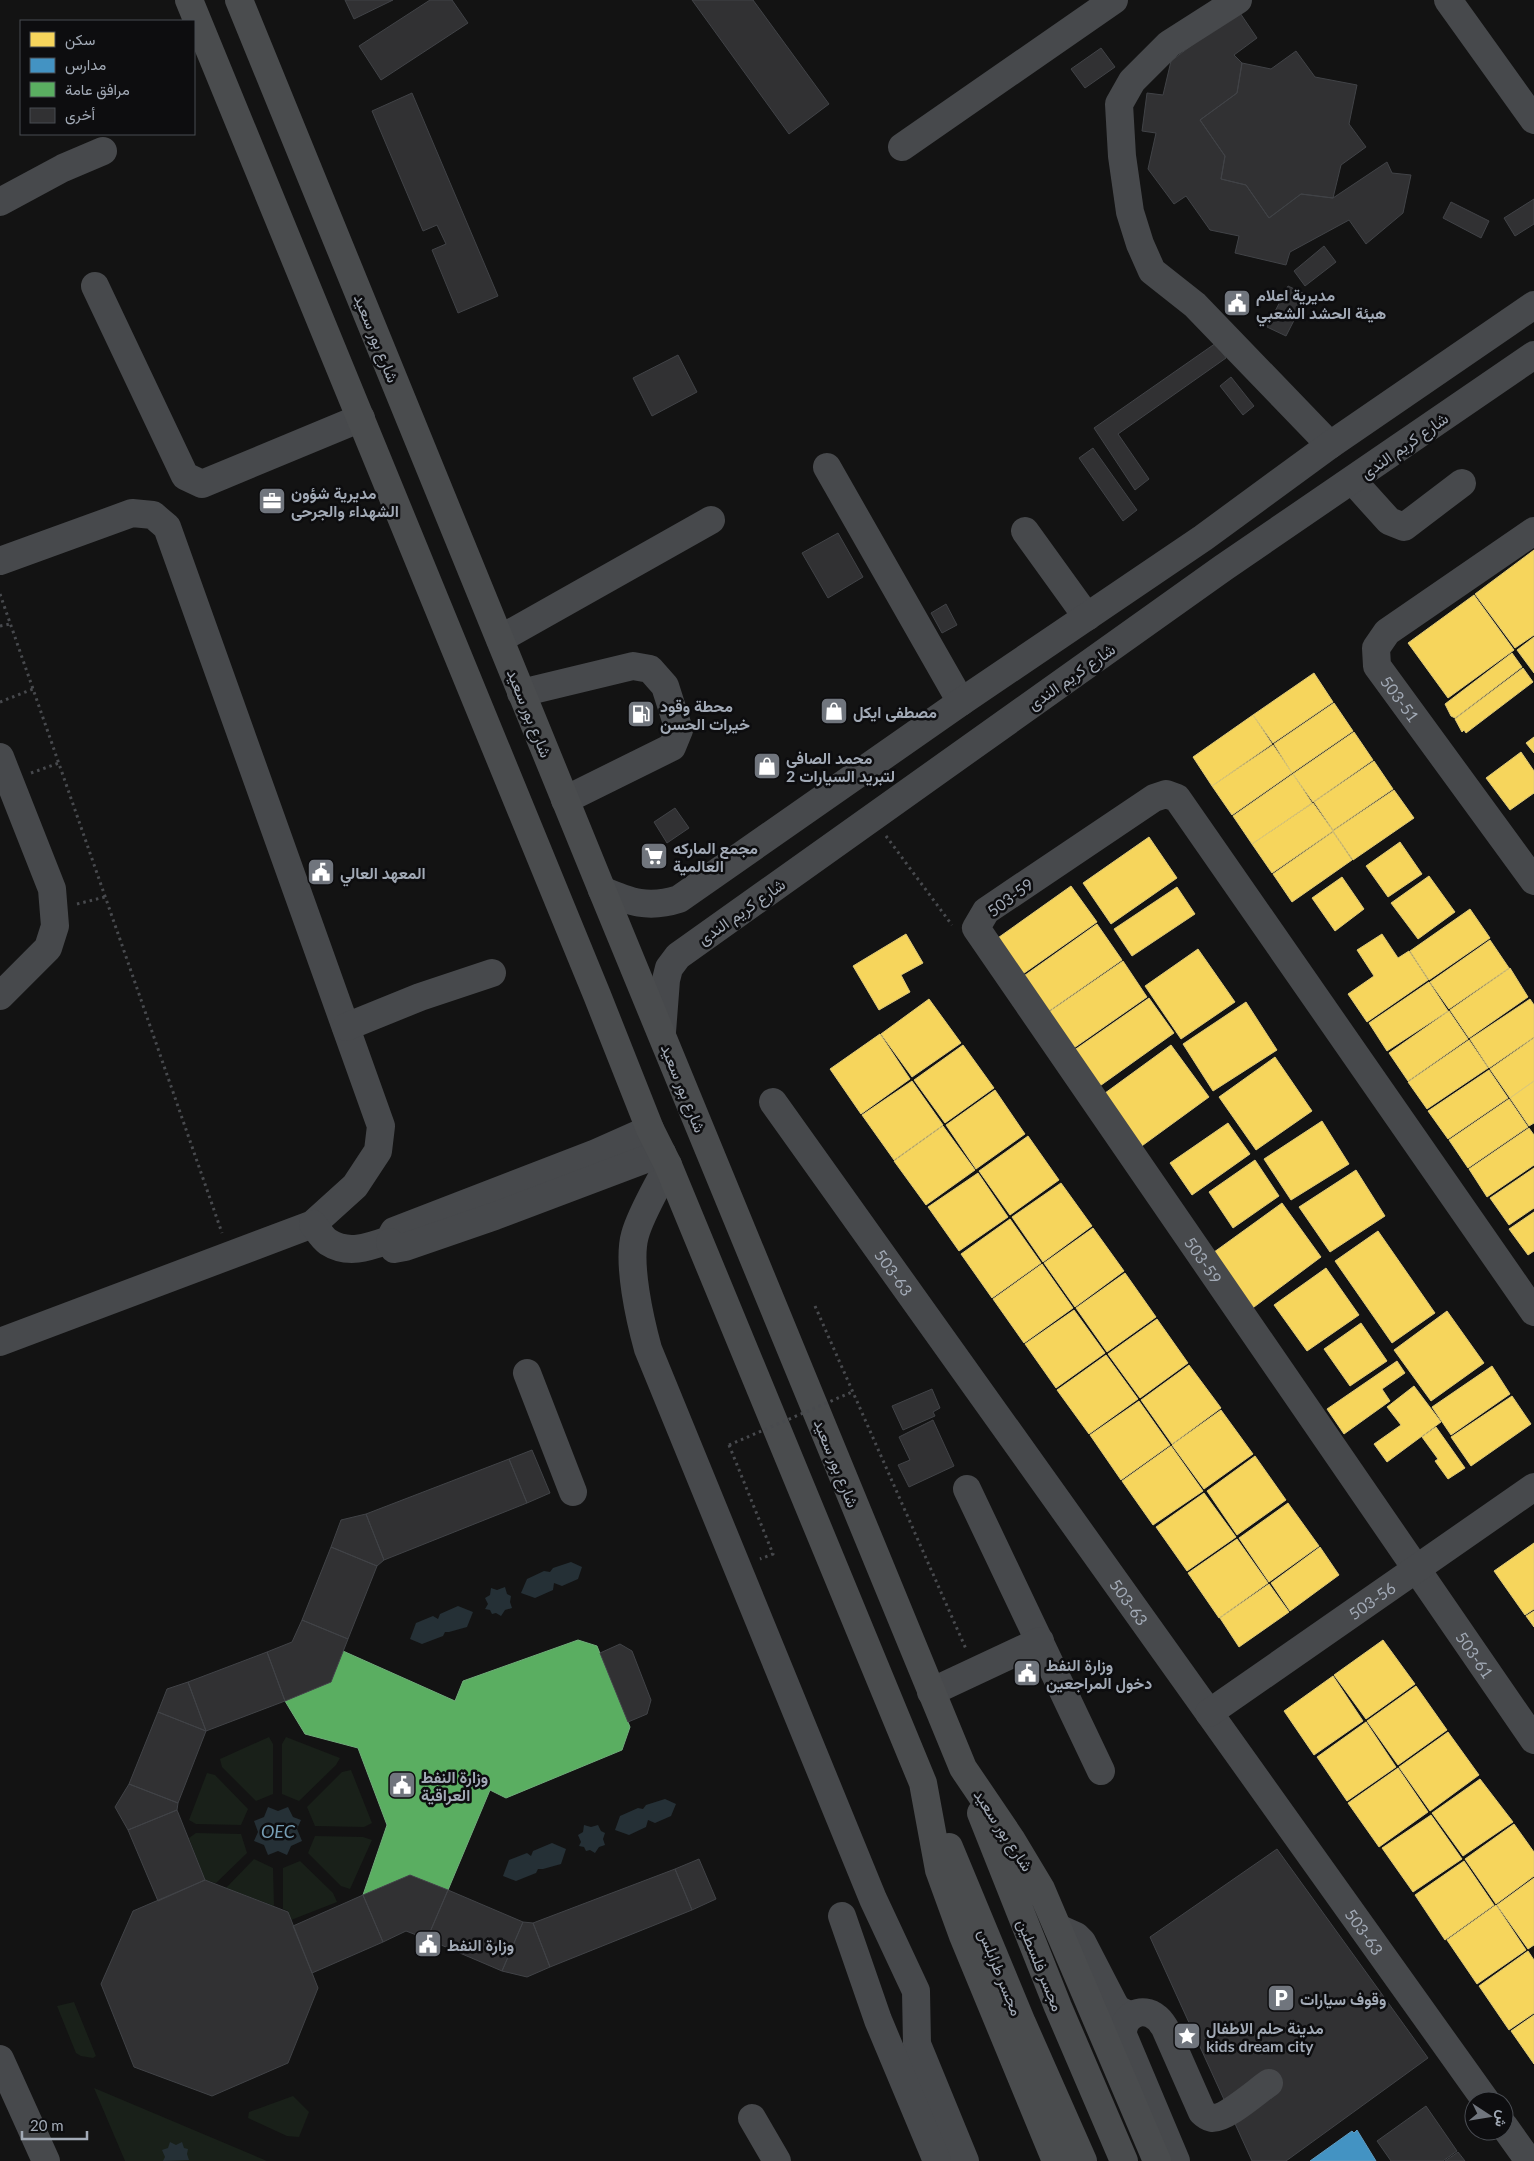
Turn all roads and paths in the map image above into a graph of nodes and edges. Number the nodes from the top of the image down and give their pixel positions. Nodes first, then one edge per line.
1 (188, 0) edge
2 (240, 0) edge
3 (1114, 0) edge
4 (1238, 0) edge
5 (1448, 0) edge
6 (1534, 120) edge
7 (902, 147) dead end
8 (102, 151) dead end
9 (0, 202) edge
10 (96, 286) dead end
11 (1534, 305) edge
12 (1534, 355) edge
13 (360, 418) junction
14 (1330, 445) junction
15 (827, 468) dead end
16 (1353, 481) junction
17 (1462, 484) dead end
18 (711, 520) dead end
19 (1025, 531) dead end
20 (1534, 531) edge
21 (1203, 538) junction
22 (0, 561) edge
23 (1223, 568) junction
24 (0, 594) edge
25 (1087, 617) junction
26 (10, 624) junction
27 (0, 626) edge
28 (500, 639) junction
29 (33, 689) junction
30 (522, 693) junction
31 (0, 702) edge
32 (962, 702) junction
33 (0, 758) edge
34 (565, 800) junction
35 (873, 817) junction
36 (1534, 881) edge
37 (602, 890) junction
38 (976, 928) junction
39 (492, 973) dead end
40 (0, 996) edge
41 (346, 1027) junction
42 (662, 1032) junction
43 (774, 1102) dead end
44 (650, 1129) junction
45 (665, 1159) junction
46 (600, 1164) junction
47 (313, 1224) junction
48 (230, 1256) junction
49 (815, 1306) dead end
50 (1534, 1312) edge
51 (0, 1342) edge
52 (527, 1373) dead end
53 (852, 1392) junction
54 (1534, 1487) edge
55 (967, 1489) dead end
56 (573, 1492) dead end
57 (773, 1554) dead end
58 (1416, 1569) junction
59 (1040, 1641) junction
60 (976, 1671) junction
61 (931, 1692) junction
62 (1209, 1712) junction
63 (1534, 1740) edge
64 (963, 1768) junction
65 (1101, 1771) dead end
66 (923, 1783) junction
67 (842, 1916) dead end
68 (1058, 1928) junction
69 (917, 2001) junction
70 (1131, 2016) junction
71 (878, 2020) junction
72 (0, 2059) edge
73 (1269, 2083) dead end
74 (1479, 2091) edge
75 (752, 2118) dead end
76 (1514, 2140) edge
77 (46, 2161) edge
78 (777, 2161) edge
79 (937, 2161) edge
80 (965, 2161) edge
81 (1056, 2161) edge
82 (1082, 2161) edge
83 (1124, 2161) edge
84 (1157, 2161) edge
85 (1176, 2161) edge
86 (1529, 2161) edge

1 - 13 main road
2 - 28 main road, شارع بور سعيد
3 - 7 street
4 - 14 street
5 - 6 street
8 - 9 street
10 - 13 street
11 - 14 street
12 - 16 street, شارع كريم الندى
13 - 44 main road
14 - 21 street
15 - 32 street
16 - 17 street
16 - 23 street, شارع كريم الندى
18 - 28 street
19 - 25 street
20 - 36 street, 503-51
21 - 23 street
21 - 25 street
22 - 41 street
23 - 35 street, شارع كريم الندى
24 - 26 path
25 - 32 street
26 - 27 path
26 - 29 path
28 - 30 main road, شارع بور سعيد
29 - 31 path
29 - 48 path
30 - 34 main road, شارع بور سعيد
30 - 34 street
32 - 37 street
33 - 40 street
34 - 37 main road, شارع بور سعيد
35 - 38 path
35 - 42 street, شارع كريم الندى
37 - 42 main road, شارع بور سعيد
38 - 50 street, 503-59
38 - 58 street, 503-59
39 - 41 street
41 - 47 street
42 - 61 main road, شارع بور سعيد
43 - 62 street, 503-63
44 - 45 main road
44 - 46 street
45 - 46 street
45 - 66 main road
45 - 69 street
46 - 47 street
47 - 48 street
48 - 51 street
49 - 53 path
52 - 56 street
53 - 57 path, bridge
53 - 60 path
54 - 58 street, 503-56
55 - 59 street
58 - 62 street, 503-56
58 - 63 street, 503-61
59 - 60 street
59 - 65 street
60 - 61 street
61 - 64 main road, شارع بور سعيد
62 - 74 street, 503-63
64 - 68 main road, شارع بور سعيد
64 - 83 main road, مجسر فلسطين
66 - 81 main road
66 - 82 main road, مجسر طرابلس
67 - 71 street
68 - 70 street
68 - 84 main road, شارع بور سعيد
69 - 71 street
69 - 80 street
70 - 73 street
70 - 85 street
71 - 79 street
72 - 77 street
75 - 78 street
76 - 86 street

